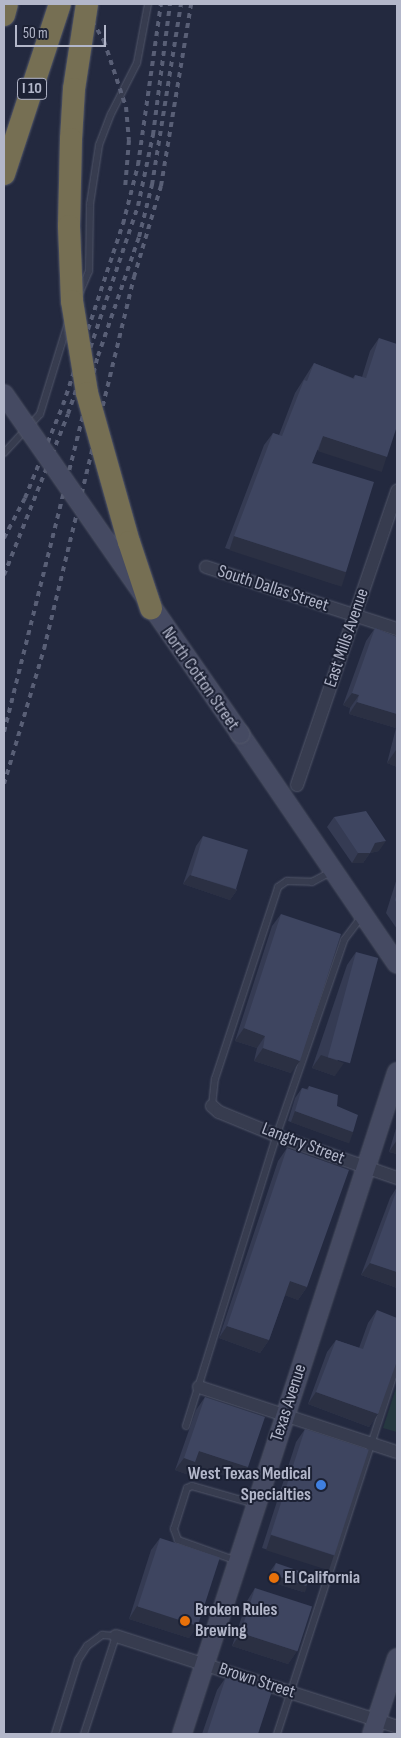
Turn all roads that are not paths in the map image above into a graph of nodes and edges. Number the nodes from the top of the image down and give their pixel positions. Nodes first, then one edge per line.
1 (7, 4) edge
2 (60, 4) edge
3 (87, 4) edge
4 (148, 4) edge
5 (4, 15) edge
6 (4, 174) edge
7 (4, 394) edge
8 (4, 453) edge
9 (397, 491) edge
10 (206, 567) dead end
11 (151, 608) junction
12 (355, 615) junction
13 (397, 629) edge
14 (297, 785) dead end
15 (332, 871) junction
16 (362, 915) junction
17 (397, 964) edge
18 (397, 1072) edge
19 (212, 1106) joint
20 (277, 1134) junction
21 (366, 1168) junction
22 (397, 1178) edge
23 (397, 1364) edge
24 (199, 1387) junction
25 (285, 1417) junction
26 (186, 1426) dead end
27 (371, 1444) junction
28 (397, 1452) edge
29 (257, 1504) junction
30 (238, 1562) junction
31 (116, 1636) junction
32 (397, 1658) edge
33 (205, 1664) junction
34 (290, 1692) junction
35 (374, 1727) edge
36 (397, 1727) edge
37 (55, 1734) edge
38 (84, 1734) edge
39 (182, 1734) edge
40 (277, 1734) edge

1 - 5 highway
2 - 6 highway, I 10
3 - 11 highway, bridge
4 - 8 lane
7 - 11 main road, North Cotton Street, bridge
9 - 12 street, East Mills Avenue
10 - 12 street, South Dallas Street
11 - 15 main road, North Cotton Street, bridge
12 - 13 street, South Dallas Street
12 - 14 street, East Mills Avenue
15 - 16 main road, North Cotton Street
15 - 19 lane
16 - 17 main road, North Cotton Street
16 - 20 lane
18 - 21 main road, Texas Avenue
19 - 20 street, Langtry Street
20 - 21 street, Langtry Street
20 - 24 lane
21 - 22 street, Langtry Street
21 - 25 main road, Texas Avenue
23 - 27 lane
24 - 25 street
24 - 26 lane
25 - 27 street
25 - 29 main road, Texas Avenue
27 - 28 street
27 - 34 lane
29 - 30 main road, Texas Avenue
29 - 30 lane
30 - 33 main road, Texas Avenue
31 - 33 street, Brown Street
31 - 37 lane
31 - 38 lane
32 - 35 main road
33 - 34 street, Brown Street
33 - 39 main road, Texas Avenue
34 - 35 street, Brown Street
34 - 40 lane
35 - 36 street, Brown Street

